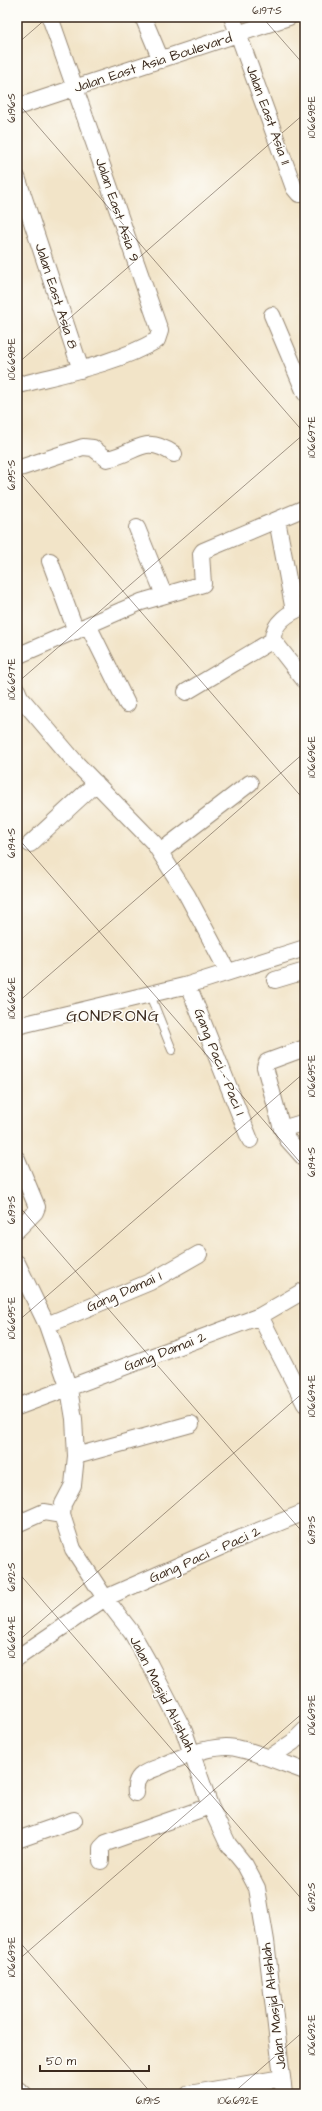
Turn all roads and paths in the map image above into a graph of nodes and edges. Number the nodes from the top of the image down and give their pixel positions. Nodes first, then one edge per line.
1 (50, 17) edge
2 (143, 17) edge
3 (232, 17) edge
4 (289, 17) edge
5 (238, 34) junction
6 (161, 60) junction
7 (74, 89) junction
8 (17, 107) edge
9 (17, 177) edge
10 (302, 194) edge
11 (272, 315) dead end
12 (81, 370) junction
13 (17, 382) edge
14 (305, 394) edge
15 (174, 454) dead end
16 (17, 469) edge
17 (305, 508) edge
18 (277, 520) junction
19 (137, 528) dead end
20 (50, 560) dead end
21 (164, 595) junction
22 (299, 609) edge
23 (82, 628) junction
24 (273, 640) junction
25 (17, 656) edge
26 (305, 682) edge
27 (17, 690) edge
28 (186, 692) dead end
29 (127, 704) dead end
30 (96, 783) junction
31 (250, 783) dead end
32 (30, 844) dead end
33 (160, 852) junction
34 (305, 948) edge
35 (305, 971) edge
36 (228, 972) junction
37 (275, 980) dead end
38 (188, 985) junction
39 (150, 995) junction
40 (17, 1026) edge
41 (305, 1048) edge
42 (172, 1050) dead end
43 (305, 1122) edge
44 (282, 1129) junction
45 (250, 1140) dead end
46 (17, 1159) edge
47 (305, 1159) edge
48 (17, 1230) edge
49 (199, 1254) dead end
50 (17, 1263) edge
51 (305, 1290) edge
52 (260, 1316) junction
53 (47, 1325) junction
54 (69, 1389) junction
55 (305, 1404) edge
56 (17, 1407) edge
57 (191, 1424) dead end
58 (76, 1456) junction
59 (305, 1512) edge
60 (62, 1515) junction
61 (17, 1524) edge
62 (105, 1598) junction
63 (18, 1656) edge
64 (305, 1730) edge
65 (192, 1752) junction
66 (272, 1756) dead end
67 (305, 1771) edge
68 (136, 1793) dead end
69 (210, 1806) junction
70 (74, 1820) dead end
71 (17, 1840) edge
72 (101, 1861) dead end
73 (282, 2078) junction
74 (17, 2090) edge
75 (24, 2094) edge
76 (189, 2094) edge
77 (284, 2094) edge

1 - 7 street, Jalan East Asia 9
2 - 6 street
3 - 5 street, Jalan East Asia 11
4 - 5 street, Jalan East Asia Boulevard
5 - 6 street, Jalan East Asia Boulevard
5 - 10 street, Jalan East Asia 11
6 - 7 street, Jalan East Asia Boulevard
7 - 8 street, Jalan East Asia Boulevard
7 - 12 street, Jalan East Asia 9
9 - 12 street, Jalan East Asia 8
11 - 14 street
12 - 13 street
15 - 16 street
17 - 18 street
18 - 21 street
18 - 22 street
19 - 21 street
20 - 23 street
21 - 23 street
22 - 24 street
23 - 25 street
23 - 29 street
24 - 26 street
24 - 28 street
27 - 30 street
30 - 32 street
30 - 33 street
31 - 33 street
33 - 36 street
34 - 36 street
35 - 37 street
36 - 38 street
38 - 39 street
38 - 45 street, Gang Paci - Paci 1
39 - 40 street
39 - 42 lane
41 - 44 street
43 - 44 street
44 - 47 street
46 - 48 street
49 - 53 street, Gang Damai 1
50 - 53 street
51 - 52 street, Gang Damai 2
52 - 54 street, Gang Damai 2
52 - 55 street
53 - 54 street
54 - 56 street, Gang Damai 2
54 - 58 street
57 - 58 street
58 - 60 street
59 - 62 street, Gang Paci - Paci 2
60 - 61 street
60 - 62 street, Jalan Masjid Al-Ishlah
62 - 63 street, Gang Paci - Paci 2
62 - 65 street, Jalan Masjid Al-Ishlah
64 - 66 street
65 - 67 street
65 - 68 street
65 - 69 street, Jalan Masjid Al-Ishlah
69 - 72 street
69 - 73 street, Jalan Masjid Al-Ishlah
70 - 71 street
73 - 76 street
73 - 77 street, Jalan Masjid Al-Ishlah
74 - 75 street

